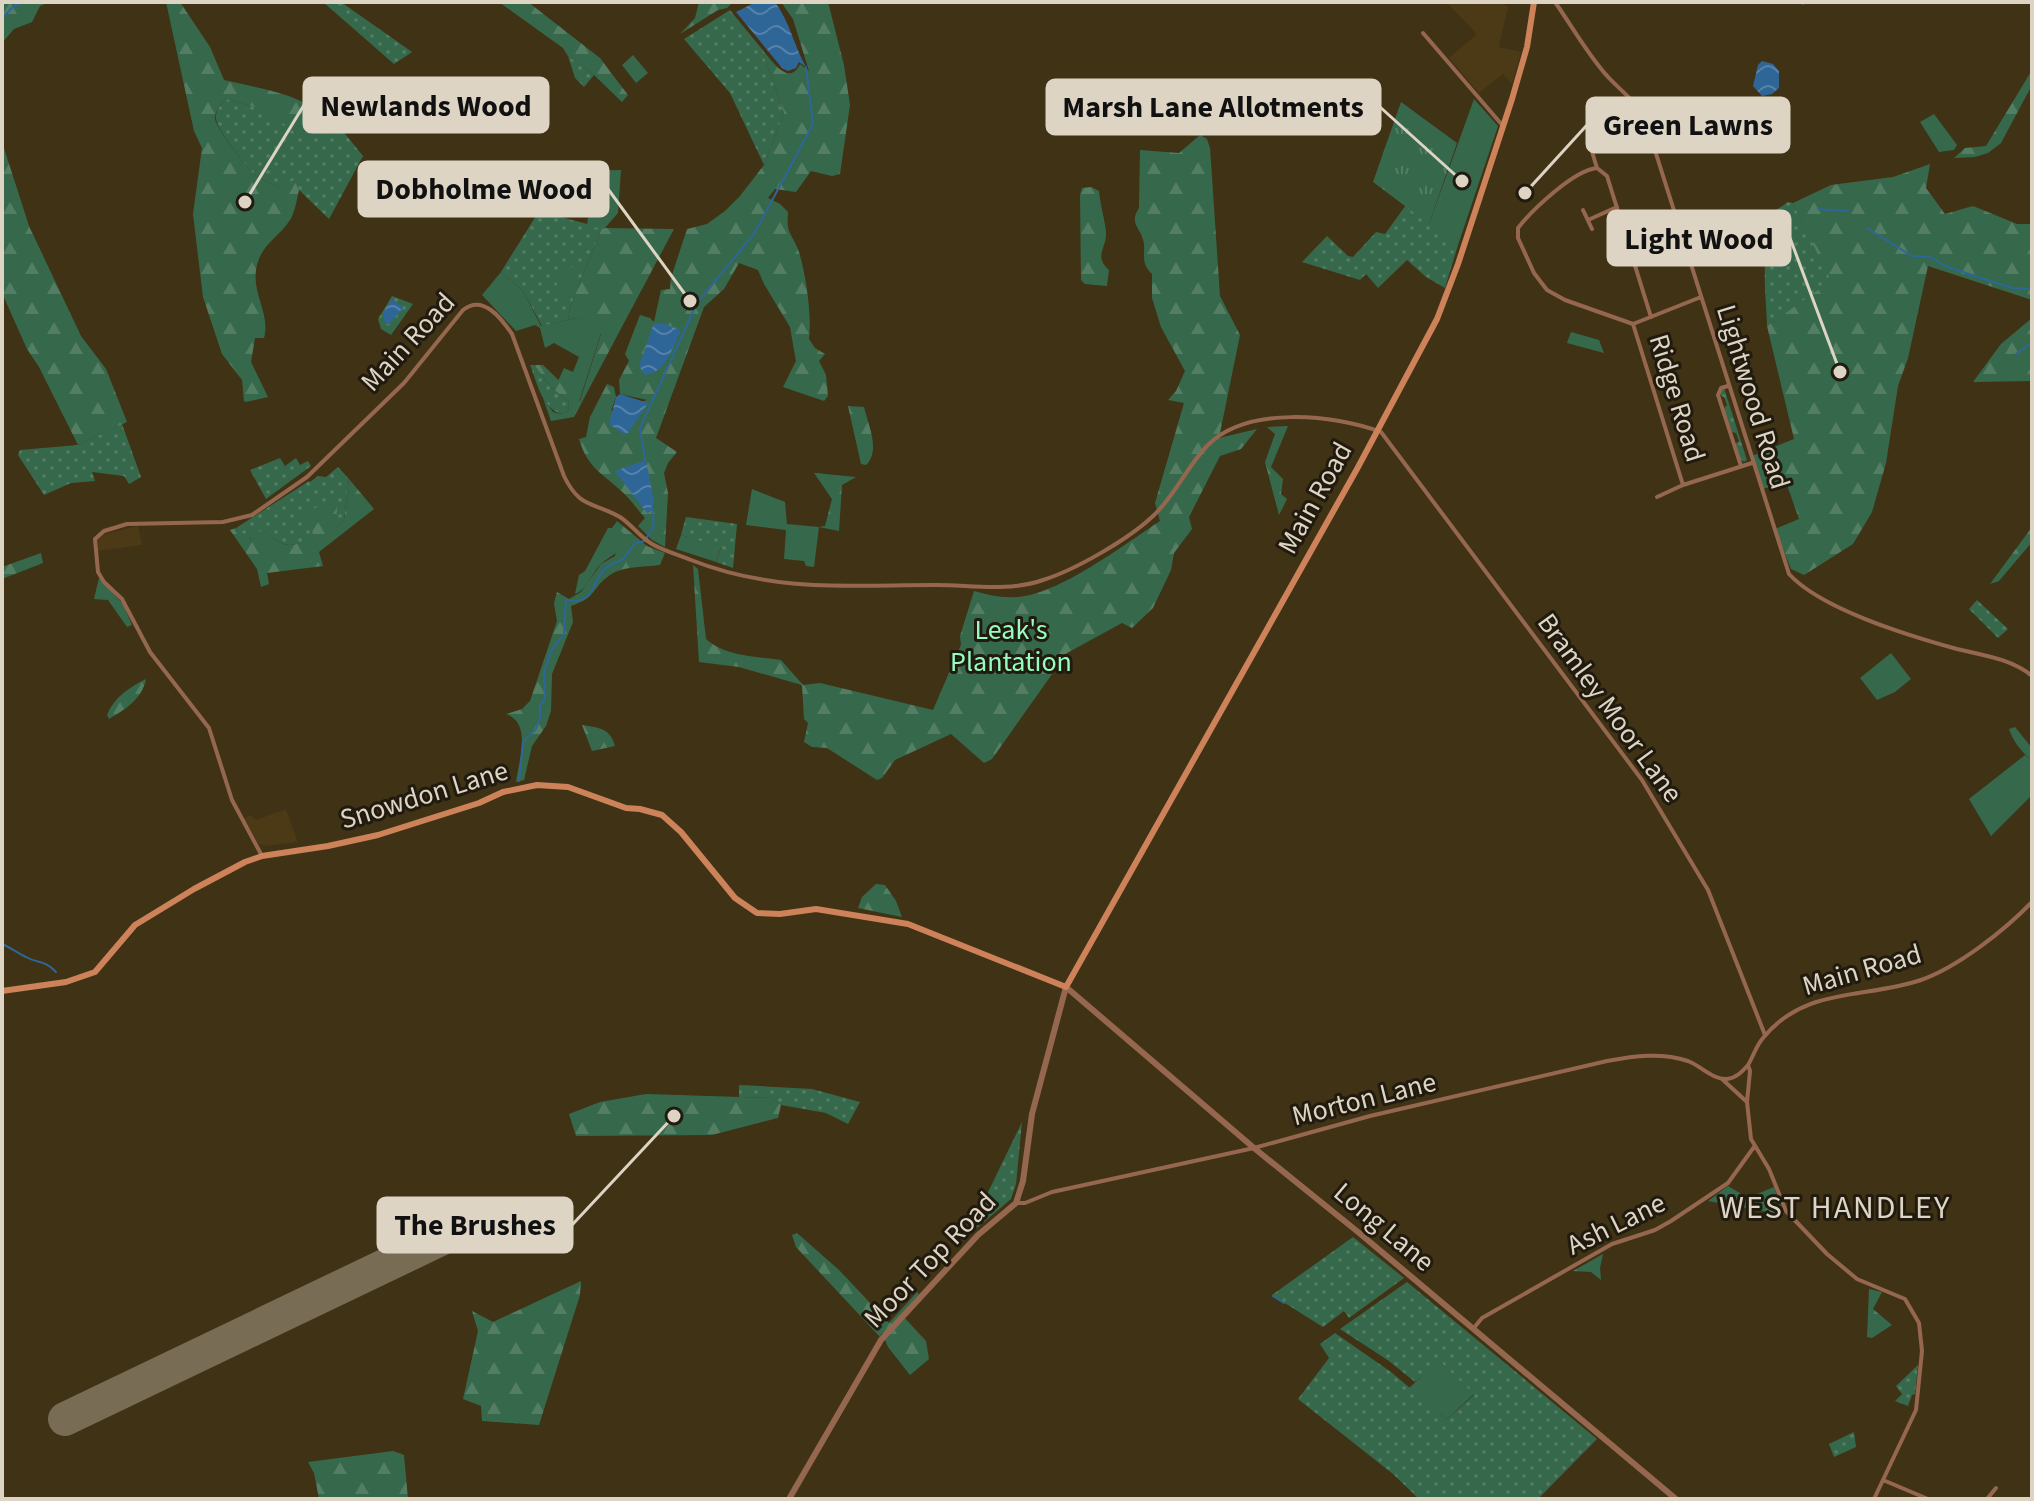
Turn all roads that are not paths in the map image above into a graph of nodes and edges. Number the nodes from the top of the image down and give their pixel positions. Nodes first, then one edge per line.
1 (1534, 2) edge
2 (1555, 2) edge
3 (1423, 33) dead end
4 (1503, 126) junction
5 (1589, 142) dead end
6 (1597, 168) junction
7 (1617, 207) junction
8 (1583, 210) dead end
9 (1588, 220) junction
10 (1592, 229) dead end
11 (1701, 297) junction
12 (1651, 317) junction
13 (1633, 324) junction
14 (1728, 386) junction
15 (1377, 431) junction
16 (1752, 463) junction
17 (1741, 466) junction
18 (1683, 485) junction
19 (1657, 497) dead end
20 (2032, 676) edge
21 (262, 856) junction
22 (2032, 902) edge
23 (1066, 987) junction
24 (2, 991) edge
25 (1765, 1035) junction
26 (1748, 1065) junction
27 (1720, 1078) junction
28 (1747, 1102) junction
29 (1754, 1147) junction
30 (1254, 1148) junction
31 (1016, 1203) junction
32 (1482, 1318) junction
33 (1462, 1320) junction
34 (1473, 1329) junction
35 (1883, 1480) junction
36 (1996, 1488) dead end
37 (789, 1499) edge
38 (1676, 1499) edge
39 (1874, 1499) edge
40 (1928, 1499) edge
41 (1987, 1499) edge

1 - 4 main road, Main Road
2 - 11 street, Lightwood Road
3 - 4 street
4 - 15 main road, Main Road
5 - 6 street
6 - 7 street
6 - 13 street
7 - 9 street
7 - 12 street
8 - 9 street
9 - 10 street
11 - 12 street
11 - 14 street, Lightwood Road
12 - 13 street
13 - 18 street, Ridge Road
14 - 16 street, Lightwood Road
14 - 17 street
15 - 21 street, Main Road
15 - 23 main road, Main Road
15 - 25 street, Bramley Moor Lane
16 - 17 street
16 - 20 street, Lightwood Road
17 - 18 street
18 - 19 street
21 - 23 main road, Snowdon Lane
21 - 24 main road, Snowdon Lane
22 - 25 street, Main Road
23 - 30 street, Long Lane
23 - 31 street, Moor Top Road
25 - 26 street, Main Road
26 - 27 street
26 - 28 street, Main Road
27 - 28 street, Morton Lane
27 - 30 street, Morton Lane
28 - 29 street, Main Road
29 - 32 street, Ash Lane
29 - 35 street, Main Road
30 - 31 street, Morton Lane
30 - 33 street, Long Lane
31 - 37 street, Moor Top Road
32 - 33 street, Ash Lane
32 - 34 street, Ash Lane
33 - 34 street, Long Lane
34 - 38 street, Long Lane
35 - 39 street, Main Road
35 - 40 street
36 - 41 street

